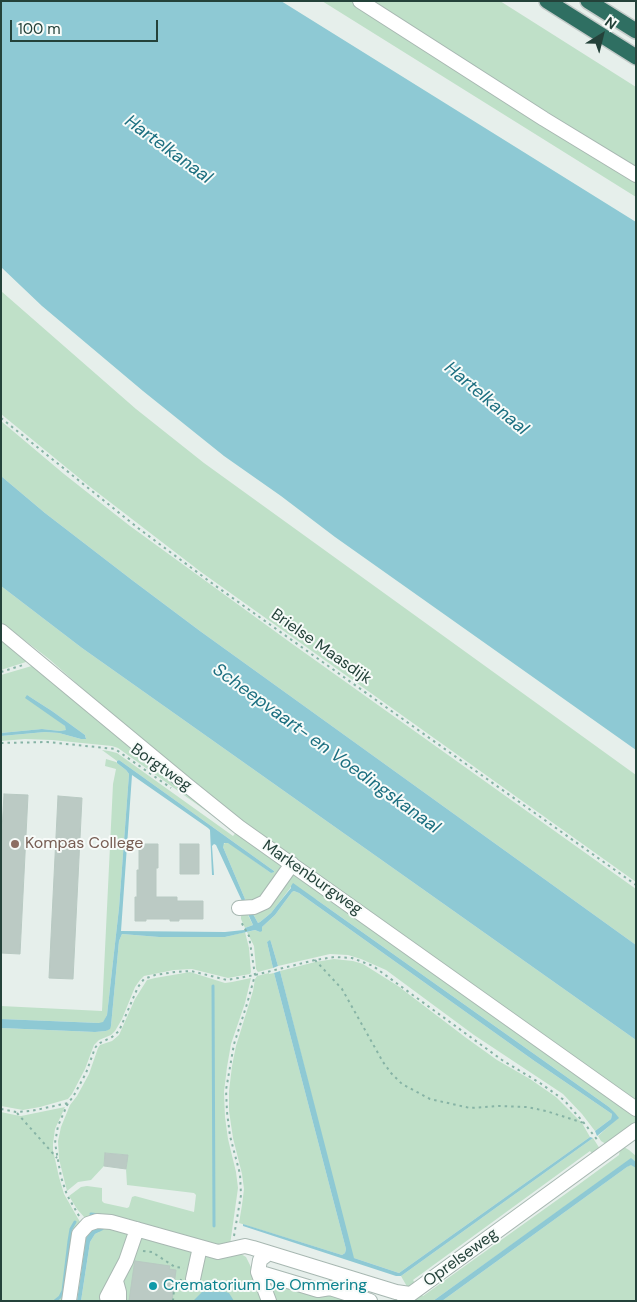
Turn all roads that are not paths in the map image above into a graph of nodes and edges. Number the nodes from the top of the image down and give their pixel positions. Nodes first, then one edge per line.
1 (360, 1) edge
2 (547, 1) edge
3 (588, 1) edge
4 (606, 13) junction
5 (636, 26) edge
6 (636, 31) edge
7 (636, 57) edge
8 (636, 175) edge
9 (1, 631) edge
10 (292, 864) junction
11 (239, 908) dead end
12 (636, 1109) edge
13 (636, 1130) edge
14 (138, 1229) junction
15 (200, 1247) junction
16 (269, 1253) junction
17 (258, 1272) junction
18 (190, 1275) road end
19 (116, 1281) junction
20 (405, 1298) edge
21 (69, 1301) edge
22 (108, 1301) edge
23 (119, 1301) edge
24 (269, 1301) edge
25 (370, 1301) edge

1 - 8 street
2 - 7 highway
3 - 4 highway
4 - 5 highway
4 - 6 highway
9 - 10 street, Markenburgweg
10 - 11 street
10 - 12 street, Markenburgweg
13 - 20 street, Oprelseweg
14 - 15 street, Oprelseweg
14 - 19 street
14 - 21 street, Oprelseweg
15 - 16 street, Oprelseweg
15 - 18 street
16 - 17 street
16 - 20 street, Oprelseweg
17 - 24 street
17 - 25 street
19 - 22 street
19 - 23 street

